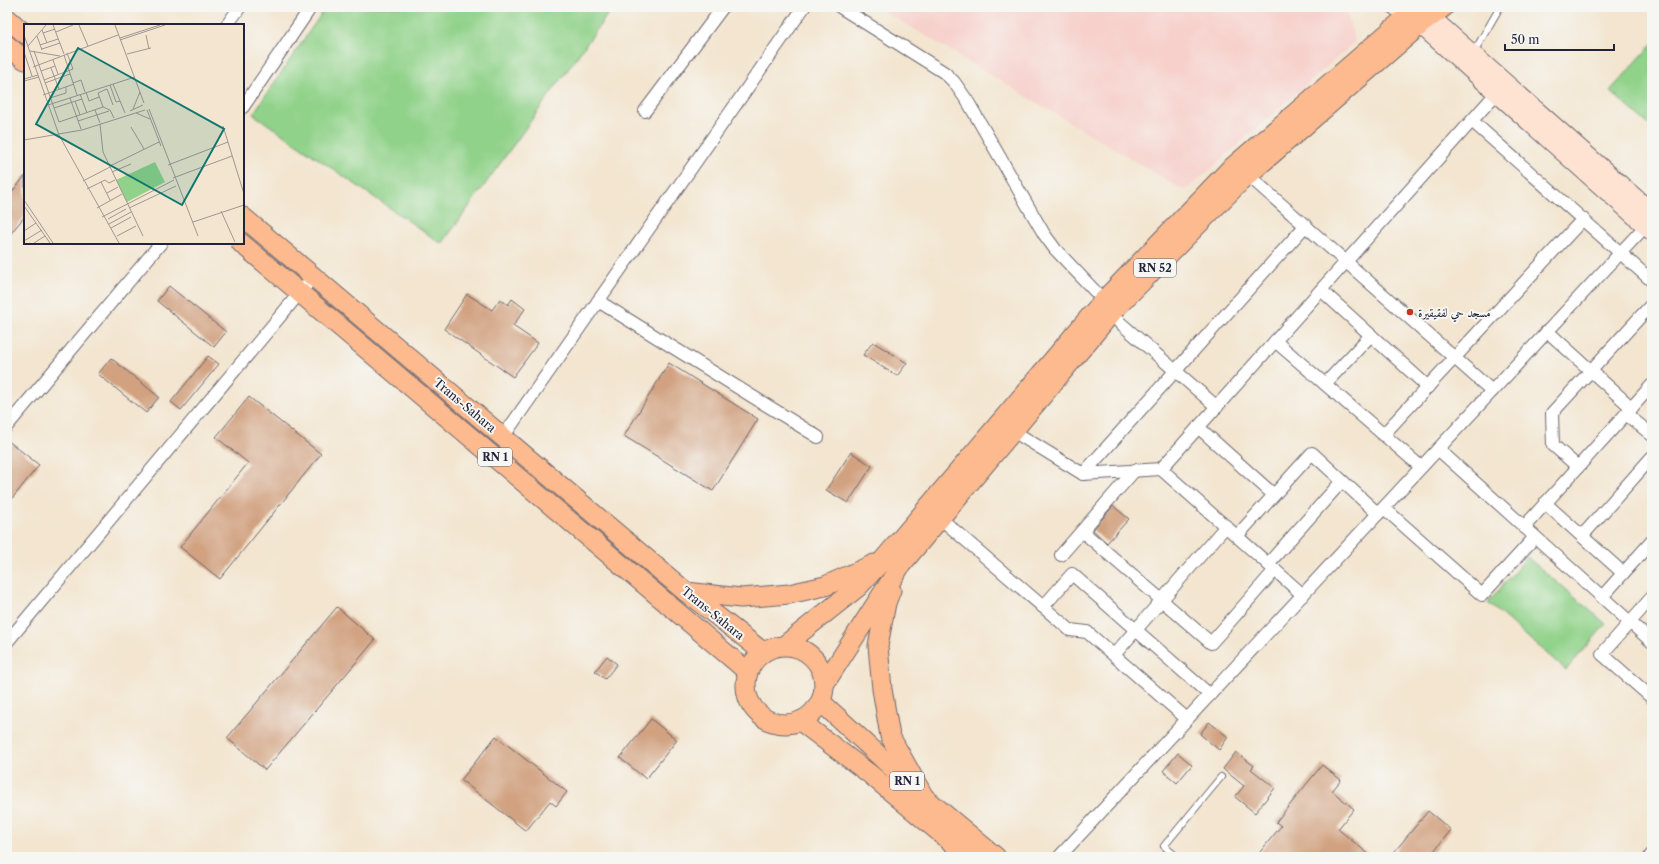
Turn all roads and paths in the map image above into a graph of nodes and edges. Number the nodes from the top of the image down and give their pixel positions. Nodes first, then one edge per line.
1 (240, 7) edge
2 (311, 7) edge
3 (722, 7) edge
4 (804, 7) edge
5 (840, 7) edge
6 (1500, 7) edge
7 (1420, 12) edge
8 (7, 18) edge
9 (228, 24) edge
10 (24, 33) edge
11 (7, 45) edge
12 (1473, 54) junction
13 (24, 59) edge
14 (1501, 88) junction
15 (244, 106) edge
16 (645, 111) dead end
17 (1472, 121) junction
18 (1248, 175) junction
19 (244, 219) edge
20 (1583, 219) junction
21 (1650, 222) edge
22 (1306, 225) junction
23 (160, 244) edge
24 (242, 244) edge
25 (1620, 253) junction
26 (1346, 262) junction
27 (313, 277) junction
28 (1652, 281) edge
29 (1321, 290) junction
30 (300, 292) junction
31 (598, 301) junction
32 (1652, 304) edge
33 (1109, 308) junction
34 (1547, 331) junction
35 (1371, 335) junction
36 (1275, 341) junction
37 (1454, 358) junction
38 (1175, 371) junction
39 (1591, 371) junction
40 (1325, 384) junction
41 (1652, 385) edge
42 (1428, 387) junction
43 (1492, 391) junction
44 (1217, 407) junction
45 (1629, 411) junction
46 (7, 426) edge
47 (1198, 427) junction
48 (1013, 431) junction
49 (1383, 435) junction
50 (1652, 435) edge
51 (503, 437) junction
52 (818, 437) dead end
53 (1438, 449) junction
54 (1652, 457) edge
55 (1578, 467) junction
56 (1421, 468) junction
57 (1161, 469) junction
58 (1135, 470) junction
59 (1083, 474) junction
60 (1342, 481) junction
61 (1274, 495) junction
62 (1545, 504) junction
63 (1381, 511) junction
64 (940, 518) junction
65 (1226, 526) junction
66 (1524, 527) junction
67 (1082, 530) junction
68 (1237, 536) junction
69 (1582, 536) junction
70 (1535, 537) junction
71 (1652, 541) edge
72 (1061, 555) dead end
73 (892, 562) junction
74 (1271, 567) junction
75 (1623, 573) junction
76 (686, 592) junction
77 (1303, 595) junction
78 (1602, 597) junction
79 (1652, 597) edge
80 (1162, 600) junction
81 (1043, 607) junction
82 (1629, 622) junction
83 (1136, 630) junction
84 (7, 642) edge
85 (1652, 642) edge
86 (785, 645) junction
87 (762, 652) junction
88 (1114, 655) junction
89 (748, 672) junction
90 (825, 683) junction
91 (1210, 695) junction
92 (1652, 698) edge
93 (821, 702) junction
94 (1187, 719) junction
95 (800, 721) junction
96 (1221, 777) dead end
97 (924, 797) junction
98 (1652, 854) edge
99 (969, 857) edge
100 (996, 857) edge
101 (1059, 857) edge
102 (1177, 857) edge
103 (1650, 857) edge

1 - 9 street
2 - 15 street
3 - 16 street
4 - 31 street
5 - 33 street
6 - 12 lane
7 - 12 main road
7 - 14 main road
7 - 18 main road, RN 52
7 - 33 main road, RN 52
8 - 10 main road
11 - 13 main road
12 - 14 main road
14 - 17 street
14 - 21 main road
17 - 20 street
17 - 26 street
18 - 22 street
18 - 33 main road, RN 52
19 - 27 main road, Trans-Sahara / RN 1
20 - 25 street
20 - 37 street
21 - 25 street
22 - 26 street
22 - 38 street
23 - 46 street
24 - 30 main road, Trans-Sahara / RN 1
25 - 28 street
25 - 34 street
26 - 29 street
26 - 37 street
27 - 30 street
27 - 51 main road, Trans-Sahara / RN 1
29 - 35 street
29 - 36 street
30 - 84 street
30 - 89 main road, Trans-Sahara / RN 1
31 - 51 street
31 - 52 street
32 - 39 street
33 - 38 street
33 - 48 main road, RN 52
33 - 73 main road, RN 52
34 - 39 street
34 - 43 street
35 - 40 street
35 - 42 street
36 - 40 street
36 - 44 street
37 - 42 street
37 - 43 street
38 - 44 street
38 - 59 street
39 - 45 street
39 - 55 street
40 - 49 street
41 - 45 street
42 - 49 street
43 - 53 street
44 - 47 street
45 - 50 street
45 - 55 street
47 - 57 street
47 - 61 street
48 - 59 street
48 - 64 main road, RN 52
49 - 56 street
51 - 76 main road, Trans-Sahara / RN 1
53 - 56 street
53 - 66 street
54 - 69 street
55 - 62 street
56 - 63 street
57 - 58 street
57 - 65 street
58 - 59 street
58 - 67 street
60 - 61 street
60 - 63 street
60 - 74 street
61 - 68 street
62 - 66 street
62 - 69 street
63 - 70 street
63 - 77 street
64 - 73 main road, RN 52
64 - 81 street
65 - 68 street
65 - 80 street
66 - 70 street
67 - 72 street
67 - 80 street
68 - 74 street
69 - 75 street
70 - 78 street
71 - 75 street
73 - 76 main road
73 - 86 main road
73 - 90 main road
73 - 97 main road
74 - 77 street
74 - 80 street
75 - 78 street
76 - 87 main road, Trans-Sahara / RN 1
77 - 91 street
78 - 82 street
79 - 82 street
80 - 83 street
81 - 83 street
81 - 88 street
82 - 85 street
82 - 92 street
83 - 88 street
83 - 91 street
86 - 87 main road
86 - 90 main road
87 - 89 main road
88 - 94 street
89 - 95 main road
90 - 93 main road
91 - 94 street
93 - 95 main road
93 - 97 main road, RN 1
94 - 101 street
95 - 99 main road, RN 1
96 - 102 lane
97 - 100 main road, RN 1
98 - 103 street

